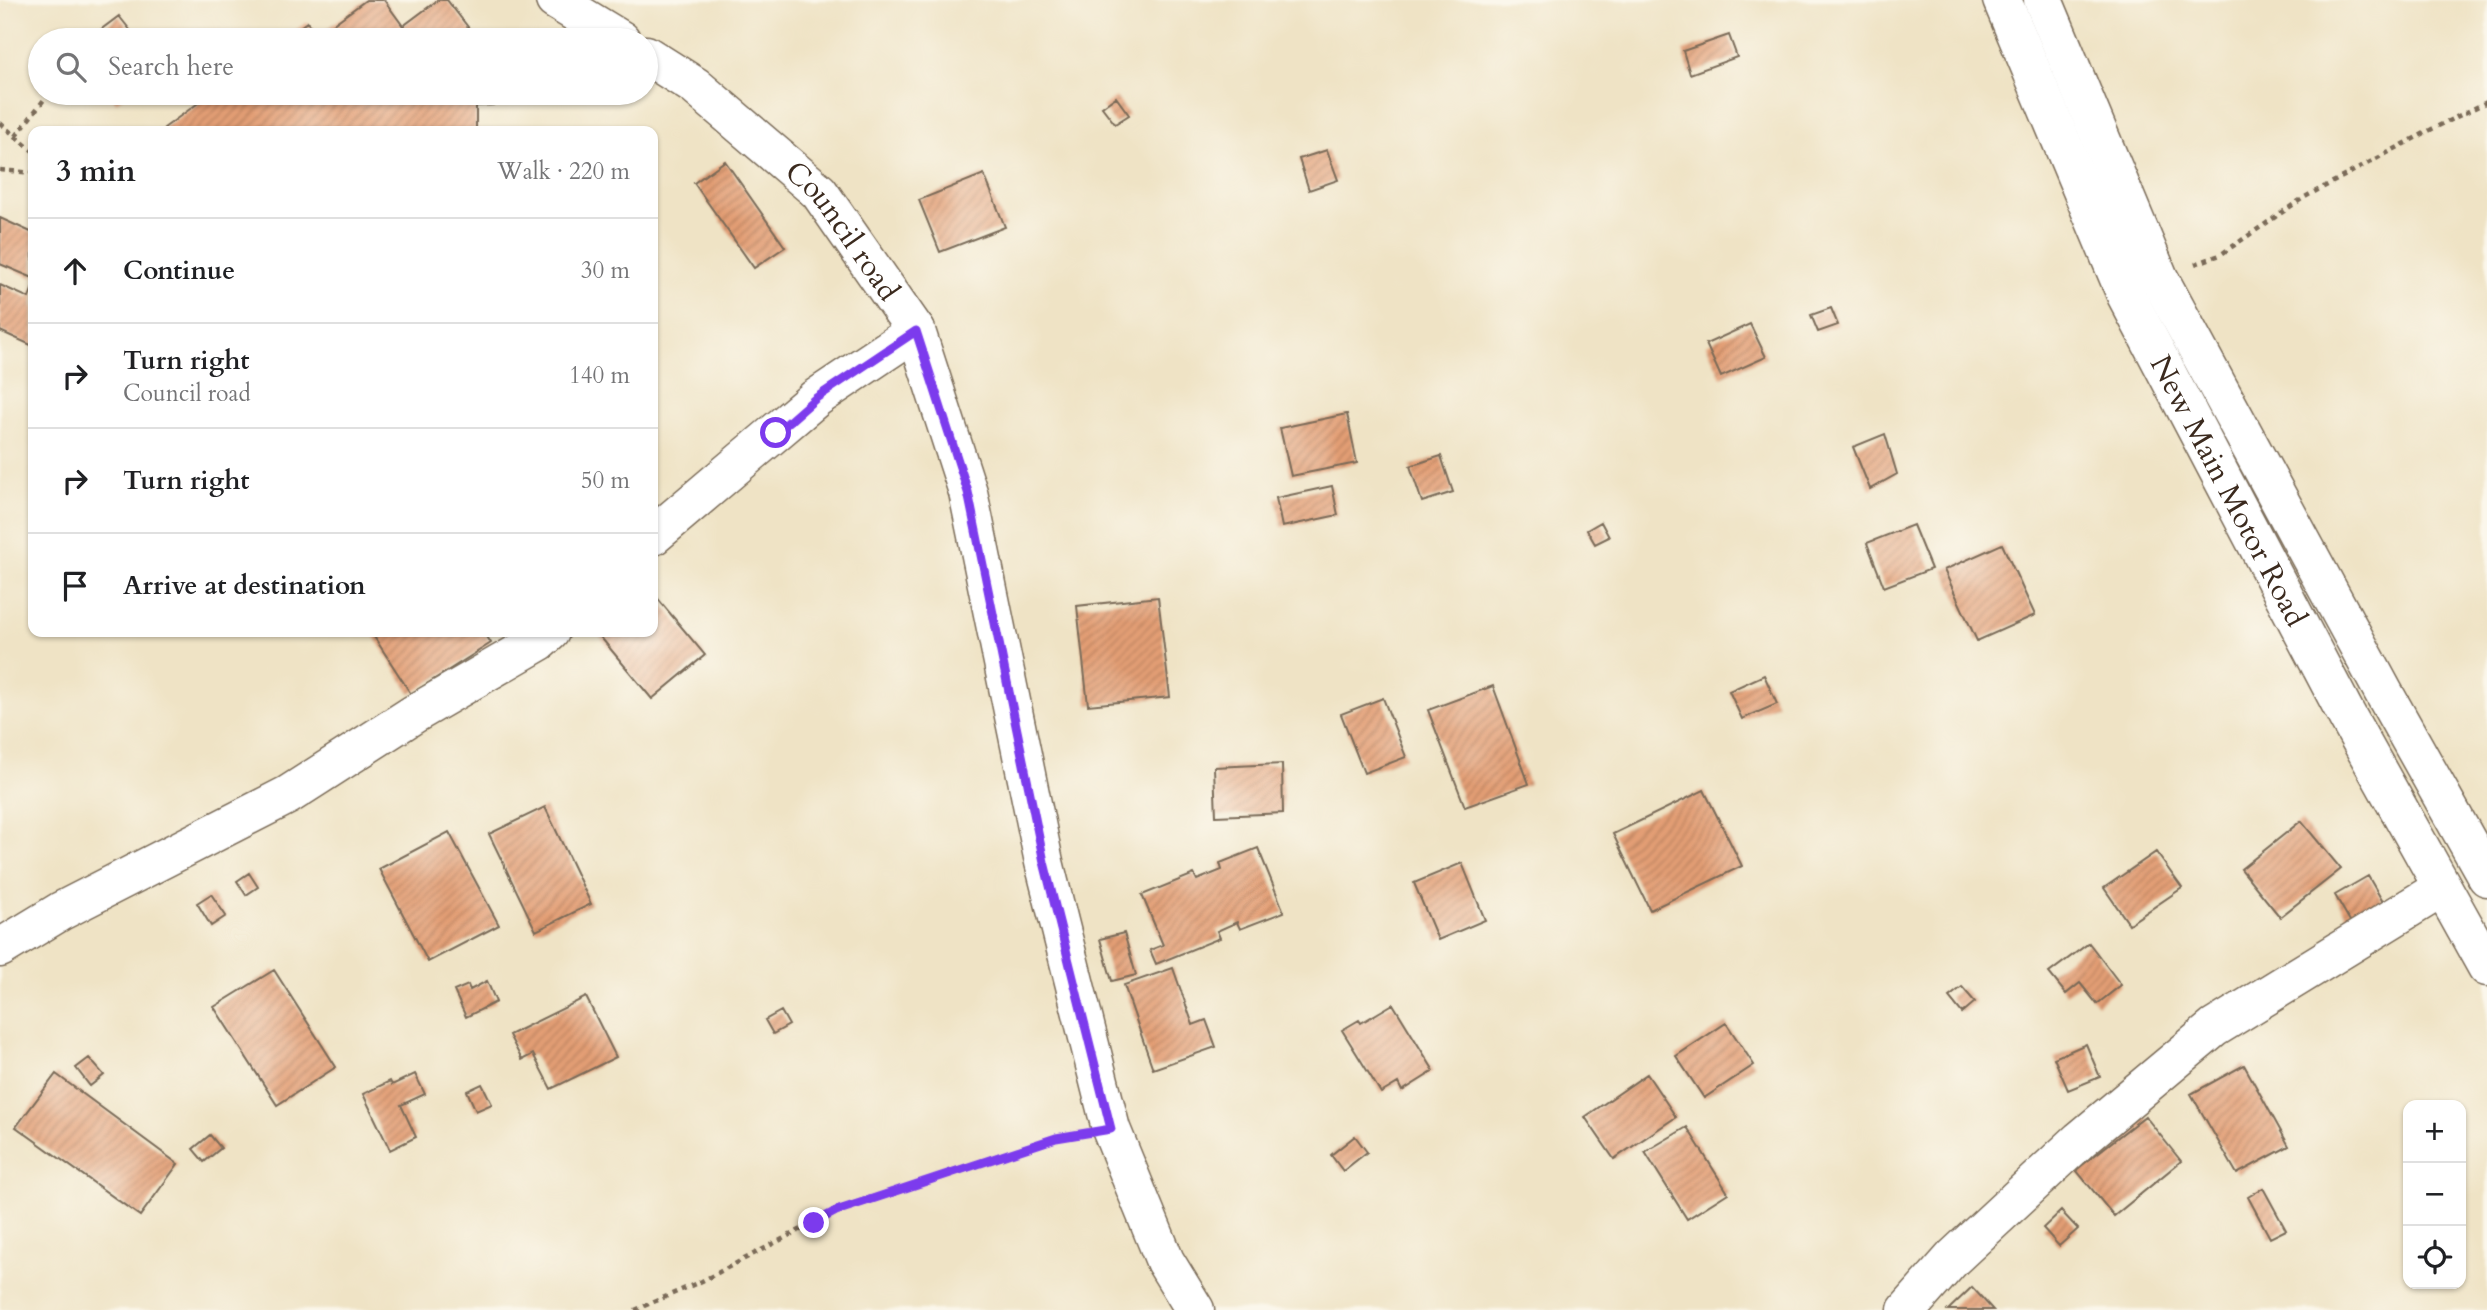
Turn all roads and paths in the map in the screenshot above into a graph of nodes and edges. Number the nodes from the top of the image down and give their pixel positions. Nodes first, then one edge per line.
1 (555, 0) edge
2 (2002, 0) edge
3 (2043, 0) edge
4 (601, 28) edge
5 (658, 63) edge
6 (2487, 102) edge
7 (40, 105) edge
8 (0, 123) edge
9 (16, 136) junction
10 (28, 147) edge
11 (0, 170) edge
12 (28, 173) edge
13 (2159, 278) junction
14 (916, 331) junction
15 (658, 532) edge
16 (544, 637) edge
17 (2487, 877) edge
18 (2442, 888) junction
19 (0, 948) edge
20 (2487, 967) edge
21 (1111, 1129) junction
22 (635, 1310) edge
23 (1195, 1310) edge
24 (1907, 1310) edge

1 - 4 main road
2 - 18 main road, New Main Motor Road
3 - 13 main road, New Main Motor Road
5 - 14 main road, Council road
6 - 13 path
7 - 9 path
8 - 9 path
9 - 10 path
11 - 12 path
13 - 17 main road, New Main Motor Road
14 - 15 main road
14 - 21 main road, Council road
16 - 19 main road
18 - 20 main road, New Main Motor Road
18 - 24 main road
21 - 22 path
21 - 23 main road, Council road

